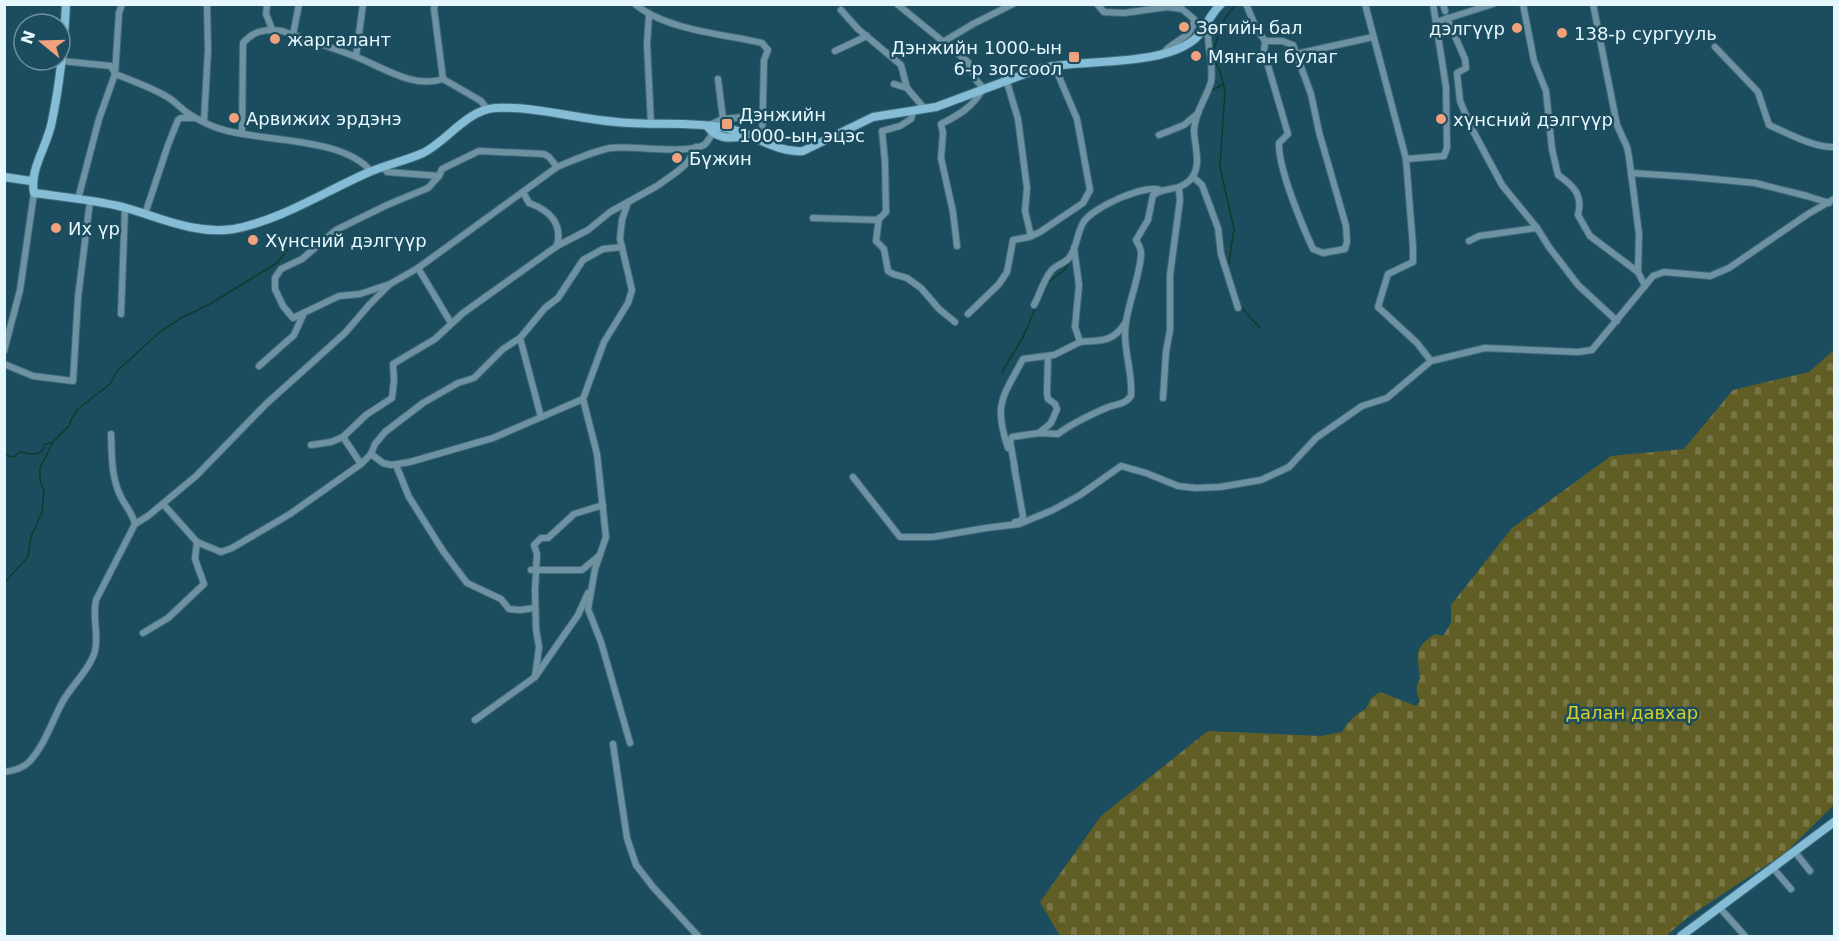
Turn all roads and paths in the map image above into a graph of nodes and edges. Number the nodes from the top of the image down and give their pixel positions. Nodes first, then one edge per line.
1 (122, 4) edge
2 (207, 4) edge
3 (267, 4) edge
4 (299, 4) edge
5 (363, 4) edge
6 (435, 4) edge
7 (635, 4) edge
8 (897, 4) edge
9 (1013, 4) edge
10 (1096, 4) edge
11 (1221, 4) edge
12 (1246, 4) edge
13 (1365, 4) edge
14 (1433, 4) edge
15 (1492, 4) edge
16 (1523, 4) edge
17 (1593, 4) edge
18 (842, 10) dead end
19 (649, 15) junction
20 (1447, 18) junction
21 (1436, 22) junction
22 (1205, 26) junction
23 (272, 29) junction
24 (293, 35) junction
25 (867, 36) junction
26 (1373, 37) junction
27 (1265, 41) junction
28 (942, 42) junction
29 (1715, 47) dead end
30 (835, 51) dead end
31 (1167, 52) junction
32 (1296, 54) junction
33 (356, 56) junction
34 (72, 62) edge
35 (1054, 65) junction
36 (60, 72) edge
37 (115, 74) junction
38 (443, 79) junction
39 (718, 79) dead end
40 (1006, 79) junction
41 (894, 84) dead end
42 (907, 88) junction
43 (982, 88) junction
44 (924, 108) junction
45 (487, 109) junction
46 (914, 110) junction
47 (764, 115) junction
48 (1196, 115) junction
49 (723, 119) junction
50 (201, 120) junction
51 (651, 124) junction
52 (710, 130) junction
53 (242, 134) junction
54 (1159, 135) dead end
55 (762, 142) junction
56 (696, 147) junction
57 (1834, 147) edge
58 (1406, 159) junction
59 (383, 167) junction
60 (556, 167) junction
61 (371, 171) junction
62 (1631, 173) junction
63 (439, 176) junction
64 (4, 177) edge
65 (1193, 177) junction
66 (31, 181) junction
67 (1179, 189) junction
68 (1161, 190) junction
69 (523, 192) junction
70 (34, 193) junction
71 (78, 199) junction
72 (90, 201) junction
73 (1832, 201) edge
74 (628, 202) junction
75 (125, 208) junction
76 (145, 214) junction
77 (879, 218) junction
78 (813, 219) dead end
79 (1537, 228) junction
80 (1031, 236) junction
81 (1469, 241) dead end
82 (557, 246) junction
83 (957, 246) dead end
84 (622, 247) junction
85 (1074, 248) junction
86 (418, 268) junction
87 (1638, 272) junction
88 (390, 284) junction
89 (1645, 286) junction
90 (1035, 305) dead end
91 (1238, 308) dead end
92 (121, 314) dead end
93 (969, 314) dead end
94 (303, 315) junction
95 (1617, 321) junction
96 (955, 322) dead end
97 (1126, 322) junction
98 (451, 323) junction
99 (520, 338) junction
100 (1080, 342) junction
101 (4, 351) edge
102 (1048, 356) junction
103 (1431, 361) junction
104 (4, 364) edge
105 (259, 366) dead end
106 (1163, 398) dead end
107 (583, 399) junction
108 (541, 417) junction
109 (1039, 433) junction
110 (111, 434) dead end
111 (343, 437) junction
112 (311, 445) dead end
113 (371, 454) junction
114 (361, 464) junction
115 (396, 465) junction
116 (1015, 469) junction
117 (853, 477) dead end
118 (163, 504) junction
119 (603, 505) junction
120 (135, 524) junction
121 (1011, 525) junction
122 (197, 542) junction
123 (600, 555) junction
124 (533, 570) junction
125 (591, 589) junction
126 (535, 608) junction
127 (142, 633) dead end
128 (535, 677) junction
129 (476, 720) dead end
130 (630, 743) dead end
131 (613, 744) dead end
132 (4, 772) edge
133 (1834, 822) edge
134 (1795, 852) junction
135 (1773, 868) junction
136 (1810, 871) dead end
137 (1791, 889) dead end
138 (1719, 907) junction
139 (698, 936) edge
140 (1681, 936) edge
141 (1745, 936) edge

1 - 37 street
2 - 50 street
3 - 23 street
4 - 24 street
5 - 33 street
6 - 38 street
7 - 19 street
8 - 28 street
9 - 28 street
10 - 31 street
11 - 22 street
12 - 27 street
13 - 26 street
14 - 21 street
15 - 20 street
16 - 87 street
17 - 62 street
18 - 25 street
19 - 47 street
19 - 51 street
20 - 21 street
20 - 79 street
21 - 58 street
22 - 31 street
22 - 48 street
23 - 24 street
23 - 53 street
24 - 33 street
25 - 30 street
25 - 42 street
26 - 32 street
26 - 58 street
27 - 32 street
27 - 32 street
28 - 43 street
29 - 57 street
31 - 35 street
33 - 38 street
34 - 37 street
35 - 40 street
35 - 80 street
36 - 66 street
37 - 50 street
37 - 71 street
38 - 45 street
39 - 49 street
40 - 43 street
40 - 80 street
41 - 42 street
42 - 44 street
43 - 44 street
43 - 83 street
44 - 46 street
45 - 51 street
45 - 59 street
46 - 55 street
46 - 77 street
47 - 49 street
47 - 55 street
48 - 54 street
48 - 65 street
49 - 52 street
50 - 53 street
50 - 76 street
51 - 52 street
52 - 55 street
52 - 56 street
53 - 61 street
56 - 60 street
56 - 74 street
58 - 103 street
59 - 61 street
59 - 63 street
60 - 63 street
60 - 69 street
61 - 76 street
62 - 73 street
62 - 87 street
63 - 94 street
64 - 66 street
65 - 67 street
65 - 91 street
66 - 70 street
67 - 68 street
67 - 106 street
68 - 85 street
68 - 97 street
69 - 82 street
69 - 86 street
70 - 71 street
70 - 101 street
71 - 72 street
72 - 75 street
72 - 104 street
73 - 89 street
74 - 82 street
74 - 84 street
75 - 76 street
75 - 92 street
77 - 78 street
77 - 96 street
79 - 81 street
79 - 95 street
80 - 93 street
82 - 98 street
84 - 99 street
84 - 107 street
85 - 90 street
85 - 100 street
86 - 88 street
86 - 98 street
87 - 89 street
88 - 94 street
88 - 118 street
89 - 95 street
94 - 105 street
95 - 103 street
97 - 100 street
97 - 109 street
98 - 111 street
99 - 108 street
99 - 113 street
100 - 102 street
102 - 109 street
102 - 116 street
103 - 121 street
107 - 108 street
107 - 119 street
108 - 115 street
109 - 116 street
110 - 120 street
111 - 112 street
111 - 114 street
113 - 114 street
113 - 115 street
114 - 122 street
115 - 126 street
116 - 121 street
117 - 121 street
118 - 120 street
118 - 122 street
119 - 123 street
119 - 124 street
120 - 132 street
122 - 127 street
123 - 124 street
123 - 125 street
124 - 126 street
125 - 128 street
125 - 130 street
126 - 128 street
128 - 129 street
131 - 139 street
133 - 134 street
134 - 135 street
134 - 136 street
135 - 137 street
135 - 138 street
138 - 140 street
138 - 141 street

